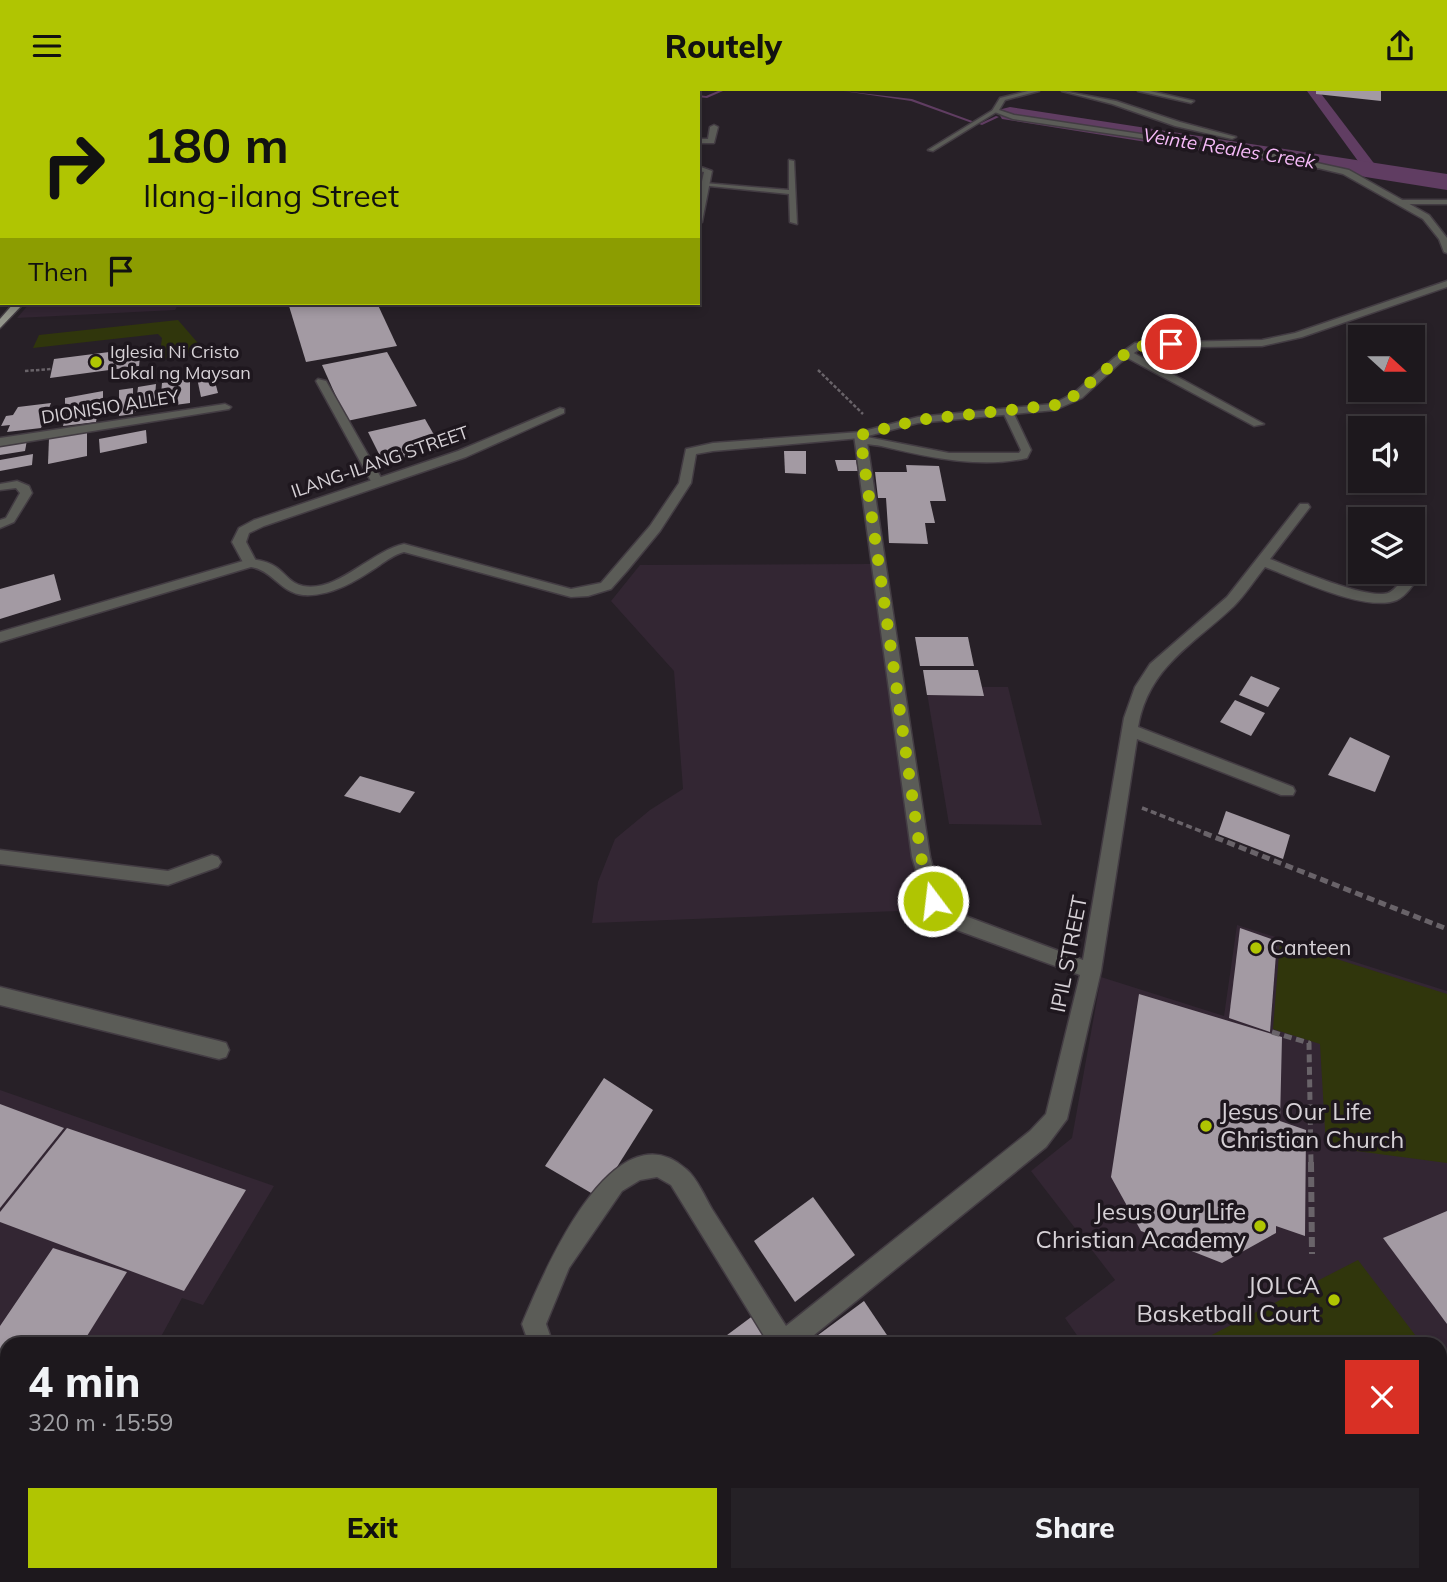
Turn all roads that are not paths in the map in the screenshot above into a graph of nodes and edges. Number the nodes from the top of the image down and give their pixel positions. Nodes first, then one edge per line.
1 (1036, 91) edge
2 (1065, 91) edge
3 (1141, 91) edge
4 (1191, 101) dead end
5 (995, 111) junction
6 (714, 127) dead end
7 (1232, 137) dead end
8 (700, 141) edge
9 (931, 150) dead end
10 (791, 161) dead end
11 (700, 169) edge
12 (704, 185) junction
13 (793, 192) junction
14 (1402, 202) junction
15 (1447, 202) edge
16 (700, 210) edge
17 (794, 222) dead end
18 (1445, 239) edge
19 (1447, 250) edge
20 (1447, 283) edge
21 (17, 305) edge
22 (0, 325) edge
23 (1126, 353) junction
24 (321, 381) dead end
25 (225, 407) dead end
26 (560, 411) dead end
27 (1009, 412) junction
28 (1258, 424) dead end
29 (860, 437) junction
30 (0, 442) edge
31 (378, 483) junction
32 (0, 487) edge
33 (1304, 507) dead end
34 (0, 525) edge
35 (1262, 561) junction
36 (250, 563) junction
37 (1406, 584) edge
38 (0, 637) edge
39 (1130, 730) junction
40 (1287, 791) dead end
41 (0, 857) edge
42 (212, 862) dead end
43 (1091, 971) junction
44 (0, 996) edge
45 (219, 1050) dead end
46 (539, 1337) edge
47 (779, 1337) edge
48 (792, 1337) edge

1 - 5 street
2 - 7 street
3 - 4 lane
5 - 9 lane
5 - 14 street
6 - 8 street
10 - 13 lane
11 - 12 street
12 - 13 lane
12 - 16 street
13 - 17 lane
14 - 15 lane
14 - 18 street
18 - 19 street
20 - 23 street
21 - 22 main road
23 - 27 street
23 - 28 street
24 - 31 lane
25 - 30 street, DIONISIO ALLEY
26 - 31 street, ILANG-ILANG STREET
27 - 29 street
27 - 29 lane
29 - 36 street
29 - 43 street
31 - 36 street, ILANG-ILANG STREET
32 - 34 lane
33 - 35 street, IPIL STREET
35 - 37 street
35 - 39 street, IPIL STREET
36 - 38 street
39 - 40 street
39 - 43 street, IPIL STREET
41 - 42 street
43 - 48 street, IPIL STREET
44 - 45 street
46 - 47 street

